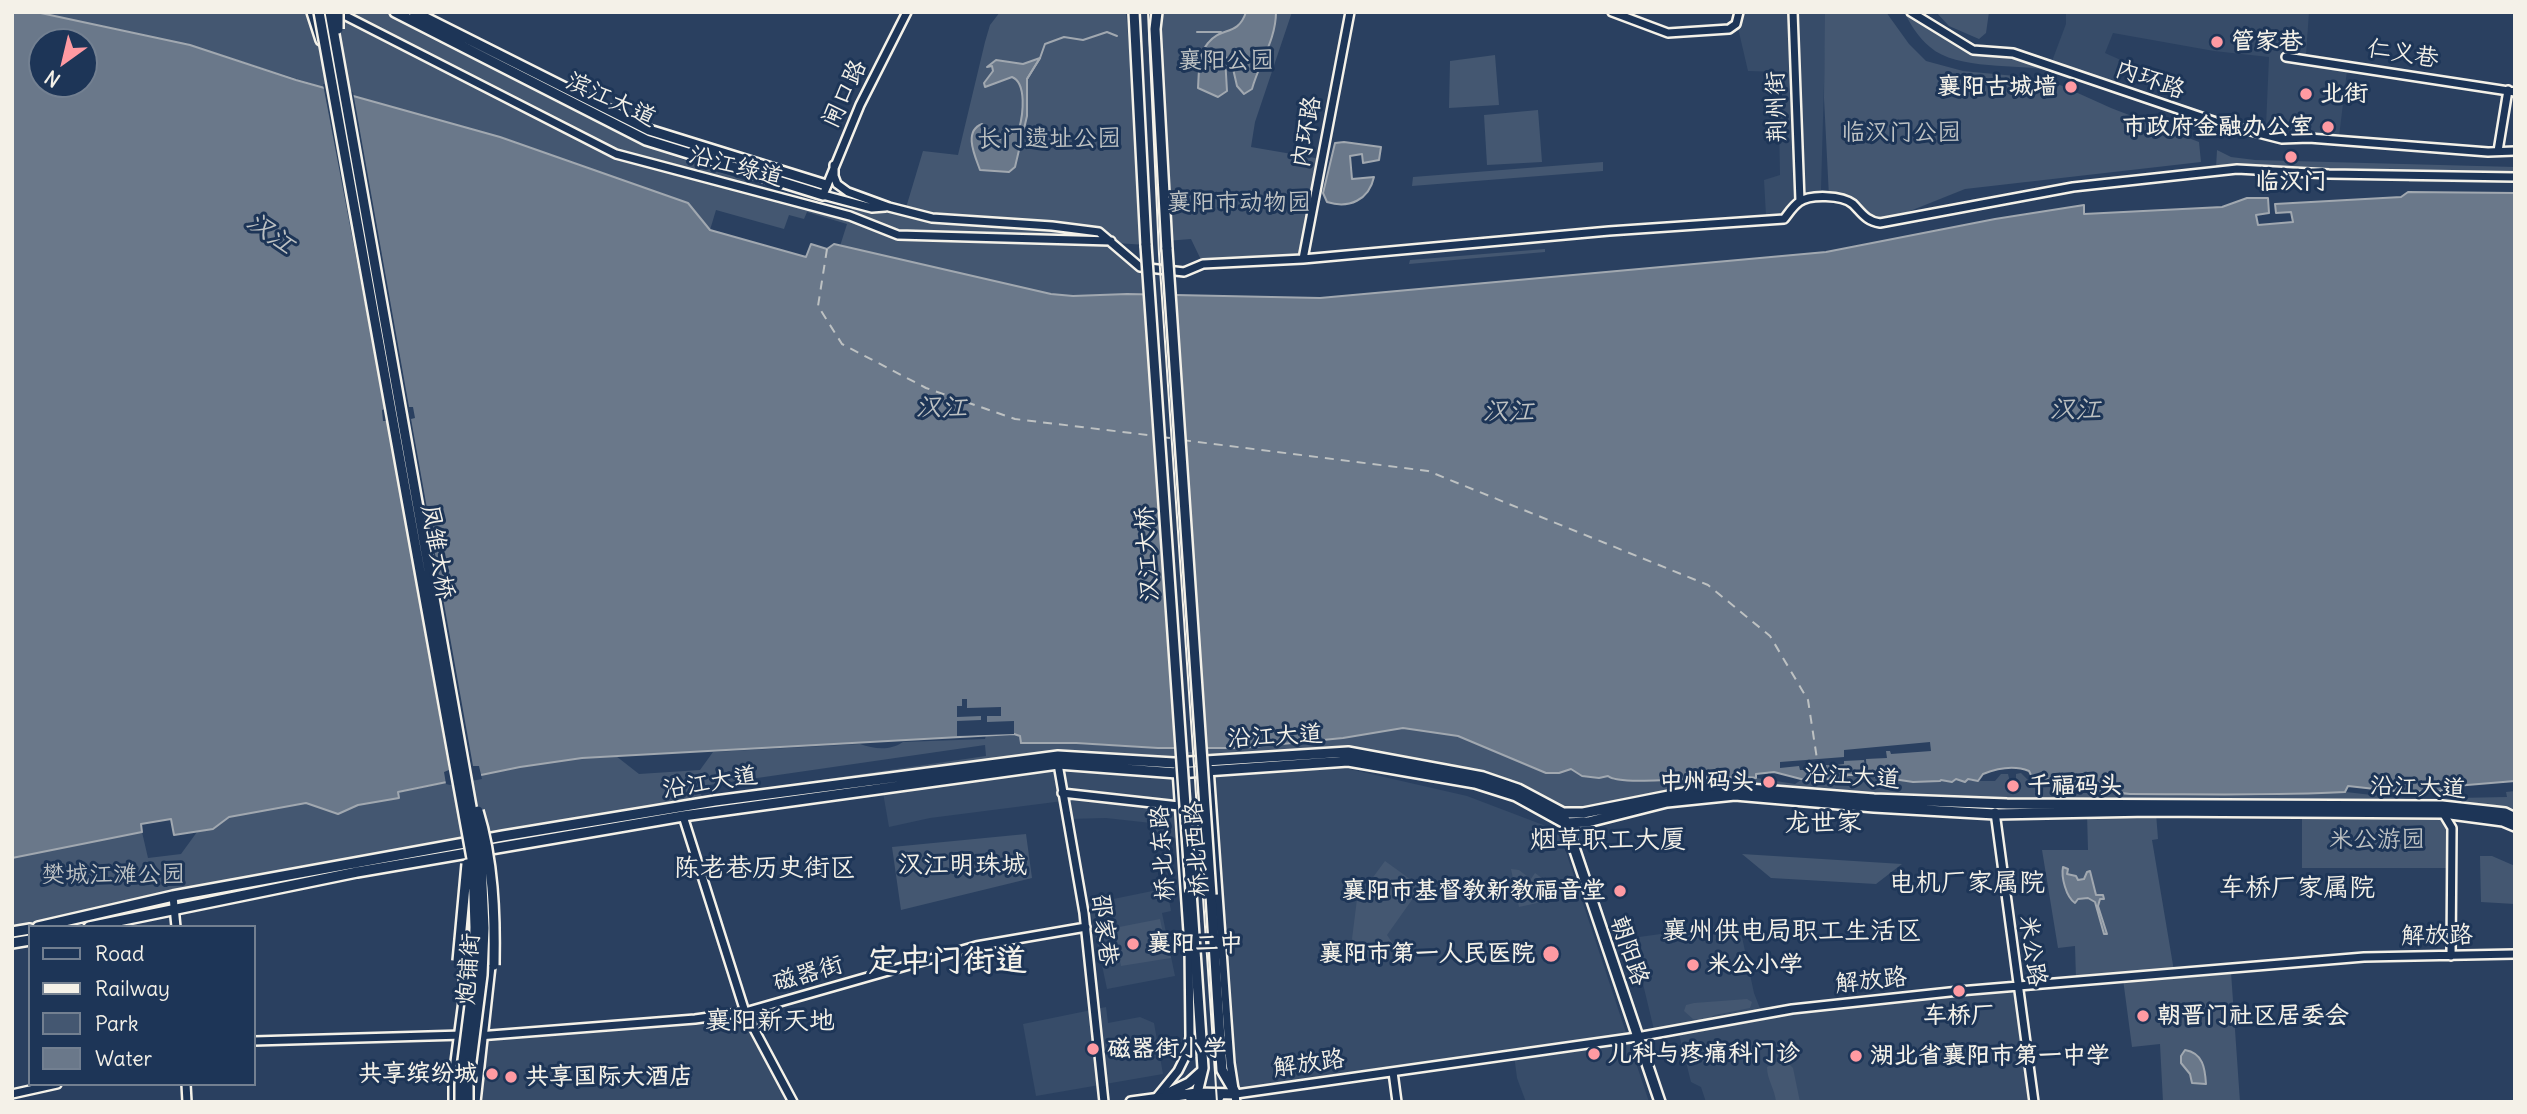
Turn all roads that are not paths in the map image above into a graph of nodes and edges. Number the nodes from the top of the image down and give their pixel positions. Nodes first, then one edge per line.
1 (312, 12) edge
2 (319, 12) edge
3 (330, 12) edge
4 (338, 12) edge
5 (395, 12) edge
6 (414, 12) edge
7 (907, 12) edge
8 (1133, 12) edge
9 (1157, 12) edge
10 (1350, 12) edge
11 (1612, 12) edge
12 (1739, 12) edge
13 (1793, 12) edge
14 (1911, 12) edge
15 (339, 55) junction
16 (2286, 57) dead end
17 (327, 58) junction
18 (2511, 91) edge
19 (2498, 151) junction
20 (2515, 151) edge
21 (834, 166) junction
22 (2515, 177) edge
23 (825, 190) junction
24 (1800, 201) junction
25 (853, 203) junction
26 (889, 207) junction
27 (850, 216) junction
28 (1112, 242) junction
29 (1303, 259) junction
30 (1058, 764) junction
31 (1209, 765) junction
32 (1177, 768) junction
33 (463, 777) junction
34 (1062, 793) junction
35 (1180, 806) junction
36 (1995, 809) junction
37 (2443, 813) junction
38 (2469, 815) junction
39 (683, 816) junction
40 (1564, 818) junction
41 (2515, 818) edge
42 (2515, 826) edge
43 (2452, 828) junction
44 (487, 839) junction
45 (462, 843) junction
46 (489, 850) junction
47 (464, 855) junction
48 (173, 896) junction
49 (175, 909) junction
50 (47, 925) edge
51 (99, 925) edge
52 (176, 925) edge
53 (1086, 927) junction
54 (2515, 954) edge
55 (2451, 956) junction
56 (2017, 984) junction
57 (464, 1001) junction
58 (487, 1001) junction
59 (745, 1012) junction
60 (459, 1035) junction
61 (483, 1036) junction
62 (1637, 1037) junction
63 (256, 1041) edge
64 (1203, 1068) junction
65 (1392, 1072) junction
66 (48, 1086) edge
67 (12, 1094) edge
68 (1156, 1098) junction
69 (1236, 1098) edge
70 (1195, 1099) edge
71 (454, 1102) edge
72 (460, 1102) edge
73 (468, 1102) edge
74 (475, 1102) edge
75 (793, 1102) edge
76 (1104, 1102) edge
77 (1131, 1102) edge
78 (1398, 1102) edge
79 (1660, 1102) edge
80 (2034, 1102) edge

1 - 17 main road, bridge
2 - 17 main road, 凤雏大桥, bridge
3 - 15 main road, 凤雏大桥, bridge
4 - 15 main road, bridge
4 - 27 street, 沿江绿道
5 - 23 main road, 滨江大道
6 - 23 main road, 滨江大道
7 - 21 street, 闸口路
8 - 64 main road, 汉江大桥, bridge
9 - 69 main road, 汉江大桥, bridge
10 - 29 street, 内环路
11 - 12 street
13 - 24 street, 荆州街
14 - 19 street, 内环路
15 - 33 main road, 凤雏大桥, bridge
16 - 18 street, 仁义巷
17 - 33 main road, 凤雏大桥, bridge
18 - 19 street
19 - 20 street, 内环路
21 - 23 street, 闸口路
21 - 26 street
22 - 24 street
23 - 25 street
24 - 29 street
25 - 26 street
25 - 27 street
26 - 28 street
27 - 28 street, 沿江绿道
28 - 29 street
30 - 32 main road, 沿江大道
30 - 34 street, 邵家巷
30 - 39 main road, 沿江大道
31 - 32 main road, 沿江大道
31 - 40 main road, 沿江大道
31 - 69 street, 桥北西路
32 - 35 street, 桥北东路
32 - 44 main road, 沿江大道
33 - 57 main road, bridge
33 - 58 main road, bridge
33 - 72 main road, 凤雏大桥, bridge
33 - 73 main road, 凤雏大桥, bridge
34 - 35 street
34 - 53 street, 邵家巷
35 - 68 street, 桥北东路
36 - 37 main road, 沿江大道
36 - 40 main road, 沿江大道
36 - 41 main road, 沿江大道
36 - 56 street, 米公路
37 - 38 main road, 沿江大道
37 - 43 street
38 - 42 main road, 沿江大道
38 - 43 street
39 - 46 main road, 沿江大道
39 - 59 street
40 - 62 main road, 朝阳路
43 - 55 street
44 - 45 main road, 沿江大道
44 - 46 main road, 炮铺街
45 - 47 main road, 炮铺街
45 - 48 main road, 沿江大道
46 - 47 main road, 沿江大道
46 - 58 main road, 炮铺街
47 - 49 main road, 沿江大道
47 - 57 main road, 炮铺街
48 - 49 street
48 - 50 main road, 沿江大道
49 - 51 main road, 沿江大道
49 - 52 street
53 - 59 street, 磁器街
53 - 76 street, 邵家巷
54 - 55 street, 解放路
55 - 56 street, 解放路
56 - 62 street, 解放路
56 - 80 street, 米公路
57 - 60 main road, 炮铺街
58 - 61 main road, 炮铺街
59 - 61 street, 磁器街
59 - 75 street
60 - 61 street, 磁器街
60 - 63 street, 磁器街
60 - 71 main road, 炮铺街
61 - 74 main road, 炮铺街
62 - 65 street, 解放路
62 - 79 main road, 朝阳路
64 - 68 main road
64 - 69 main road
64 - 70 main road, 汉江大桥
65 - 69 street, 解放路
65 - 78 street
66 - 67 street
68 - 70 main road, 解放路
68 - 77 main road, 解放路
69 - 70 main road, 解放路

